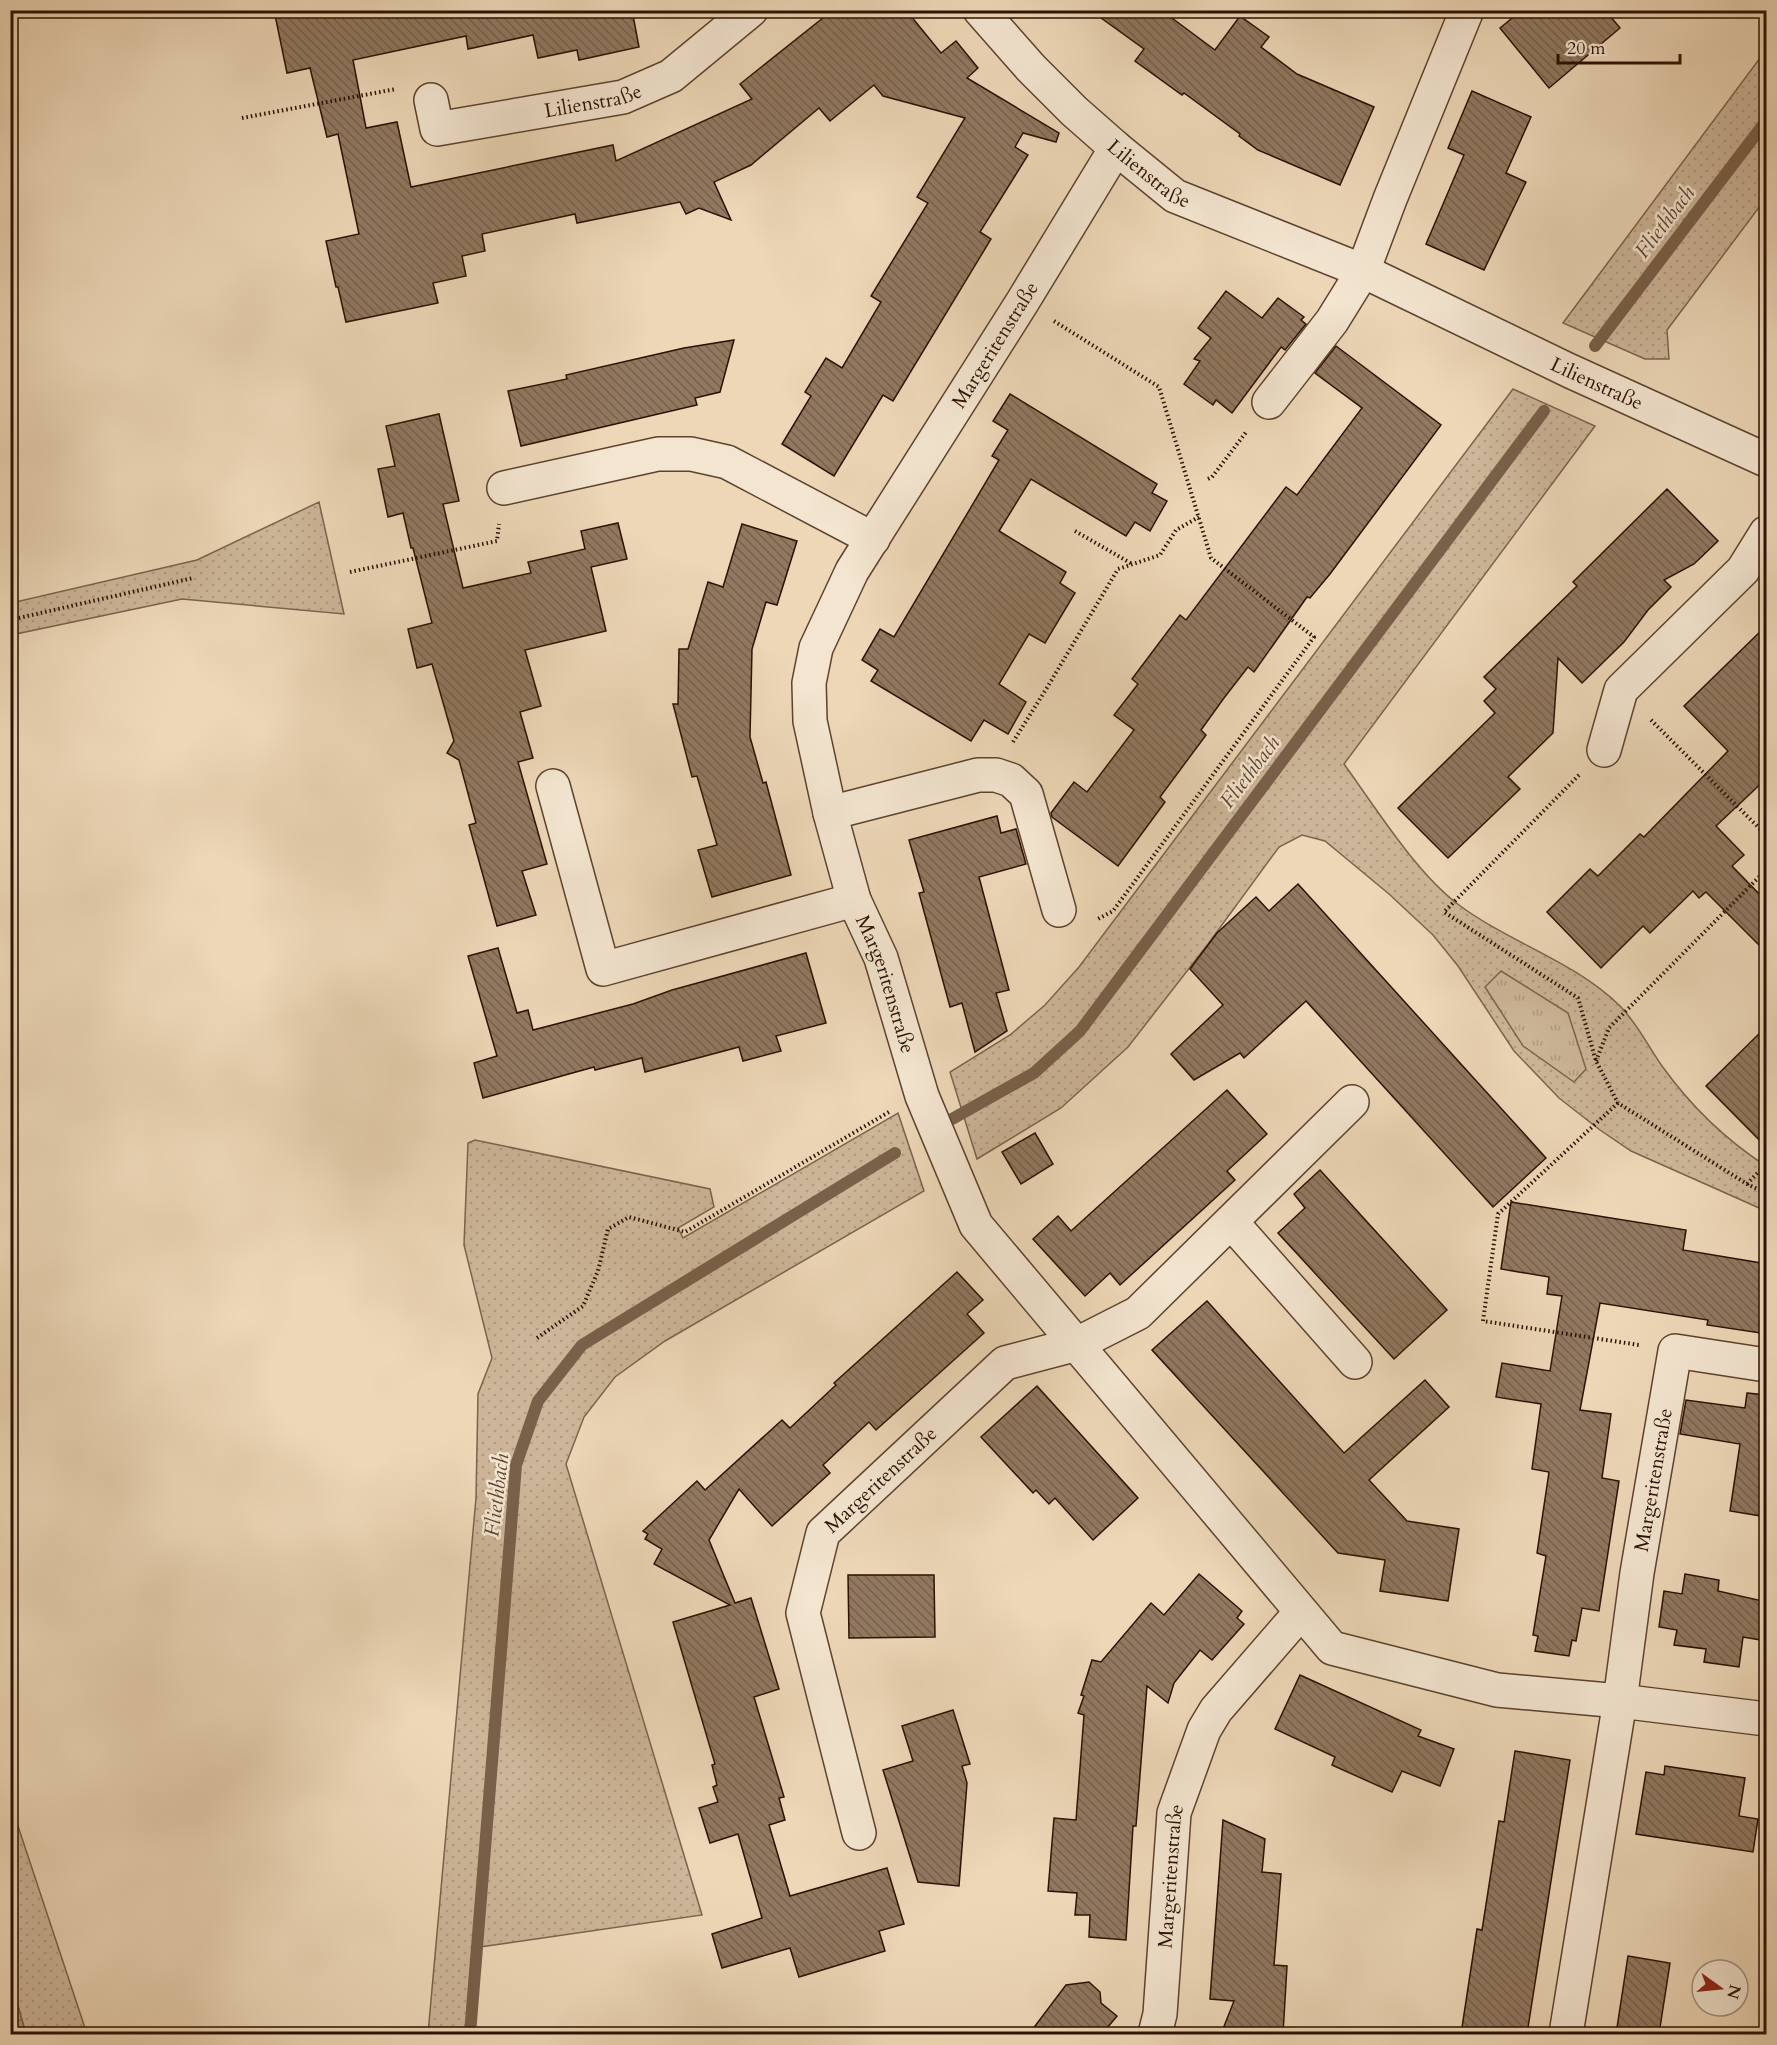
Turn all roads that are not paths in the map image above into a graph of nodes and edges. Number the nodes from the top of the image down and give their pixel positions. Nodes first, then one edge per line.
1 (752, 10) edge
2 (980, 10) edge
3 (1467, 10) edge
4 (431, 100) road end
5 (1116, 148) junction
6 (1363, 271) junction
7 (1269, 402) road end
8 (1767, 460) edge
9 (504, 488) road end
10 (1767, 533) edge
11 (873, 539) junction
12 (1604, 750) road end
13 (554, 786) dead end
14 (831, 813) junction
15 (854, 900) junction
16 (1059, 910) road end
17 (1352, 1102) dead end
18 (1232, 1223) junction
19 (1077, 1344) junction
20 (1354, 1362) dead end
21 (1767, 1365) edge
22 (1301, 1612) junction
23 (1620, 1701) junction
24 (1767, 1719) edge
25 (859, 1833) dead end
26 (1155, 2034) edge
27 (1566, 2034) edge

1 - 4 street, Lilienstraße
2 - 5 street, Lilienstraße
3 - 6 street
5 - 6 street, Lilienstraße
5 - 11 street, Margeritenstraße
6 - 7 street
6 - 8 street, Lilienstraße
9 - 11 street
10 - 12 street
11 - 14 street, Margeritenstraße
13 - 15 street, Margeritenstraße
14 - 15 street, Margeritenstraße
14 - 16 street
15 - 19 street, Margeritenstraße
17 - 18 street, Margeritenstraße
18 - 19 street, Margeritenstraße
18 - 20 street
19 - 22 street, Margeritenstraße
19 - 25 street, Margeritenstraße
21 - 23 street, Margeritenstraße
22 - 23 street, Margeritenstraße
22 - 26 street, Margeritenstraße
23 - 24 street, Margeritenstraße
23 - 27 street, Margeritenstraße

